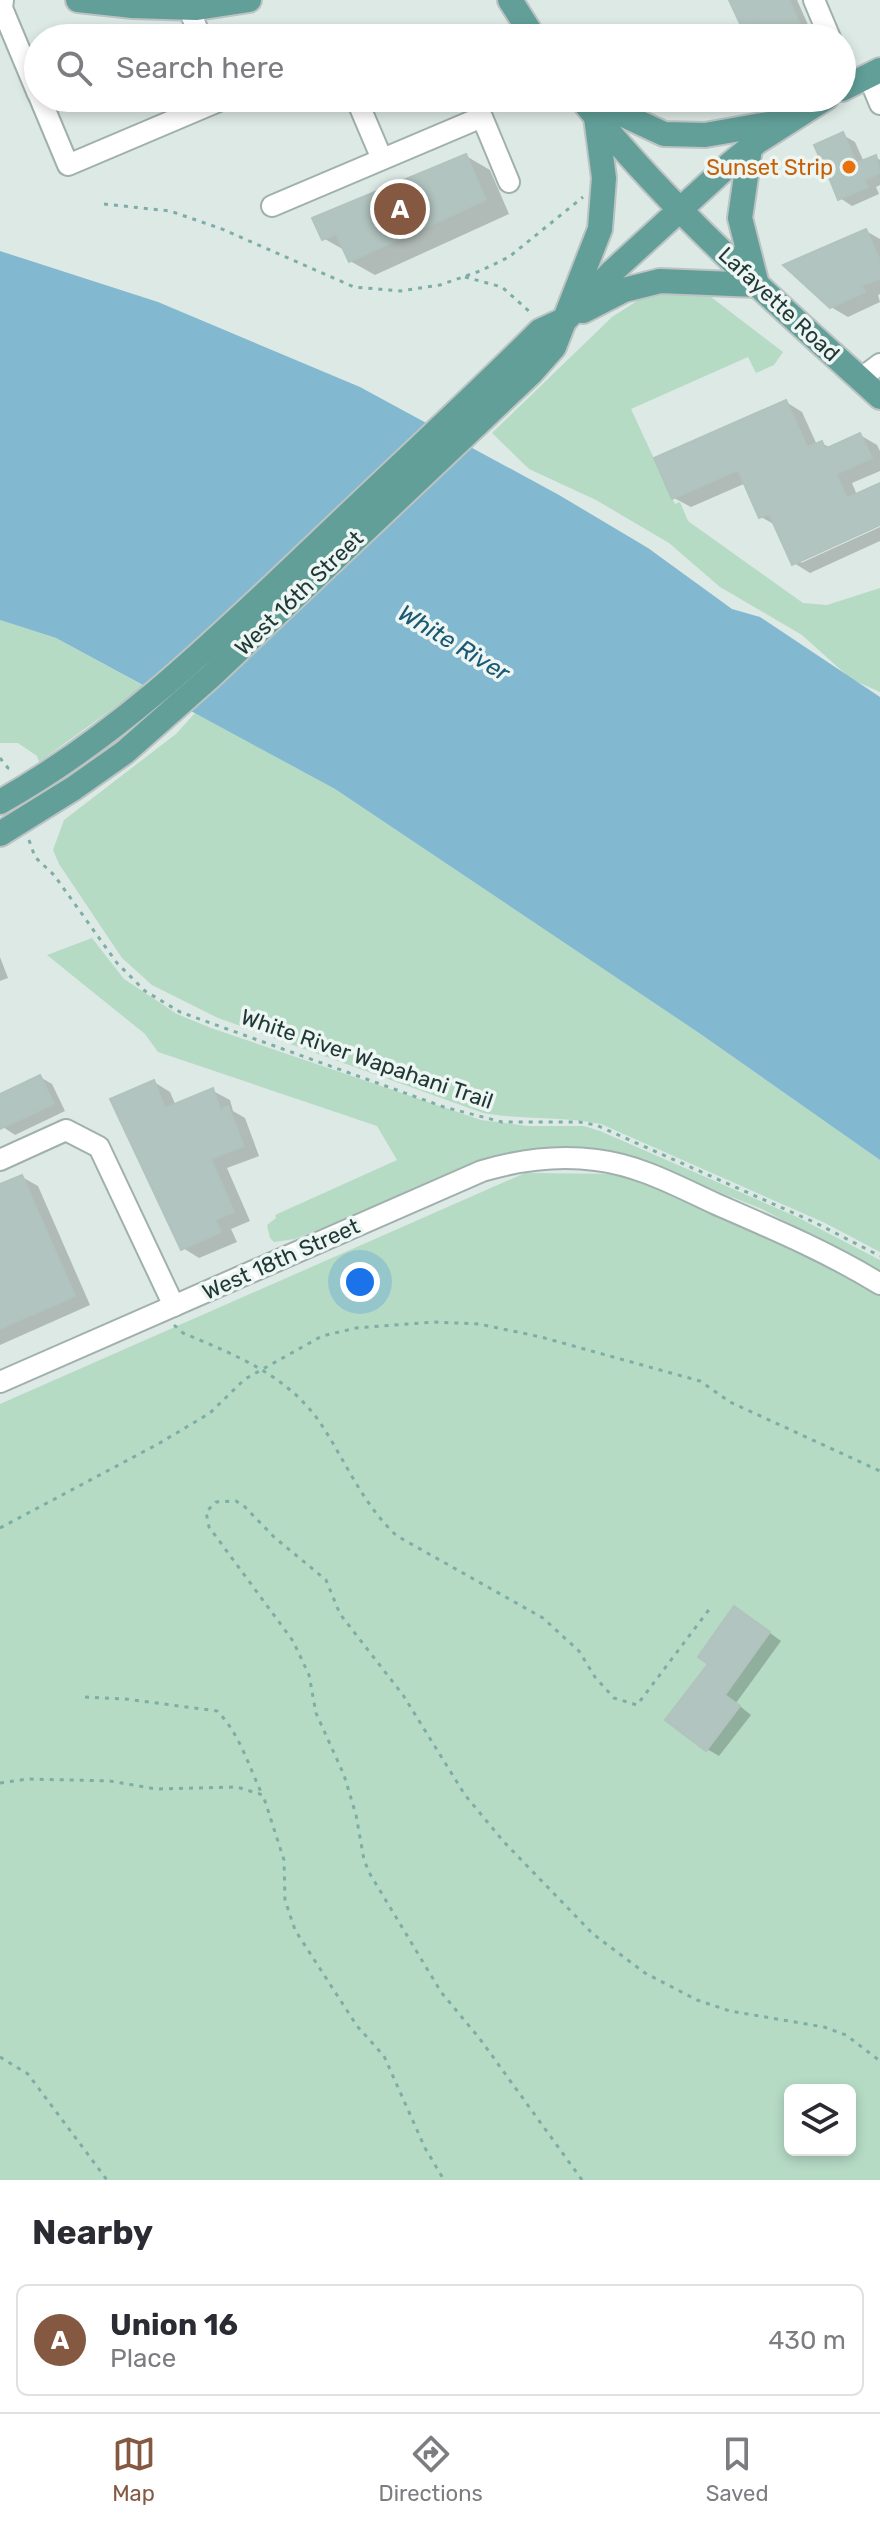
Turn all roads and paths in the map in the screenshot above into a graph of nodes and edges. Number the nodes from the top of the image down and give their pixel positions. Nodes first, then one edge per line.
1 (3, 0) edge
2 (78, 0) edge
3 (249, 0) edge
4 (511, 0) edge
5 (814, 0) edge
6 (186, 4) edge
7 (195, 24) edge
8 (526, 24) edge
9 (824, 24) edge
10 (24, 60) edge
11 (856, 77) edge
12 (880, 104) edge
13 (46, 112) edge
14 (193, 112) edge
15 (362, 112) edge
16 (592, 112) edge
17 (594, 112) edge
18 (602, 112) edge
19 (803, 112) edge
20 (790, 120) junction
21 (750, 148) junction
22 (382, 159) junction
23 (509, 182) dead end
24 (586, 195) dead end
25 (104, 204) dead end
26 (272, 206) dead end
27 (680, 209) junction
28 (464, 277) junction
29 (757, 285) junction
30 (530, 312) dead end
31 (566, 319) junction
32 (523, 364) junction
33 (880, 364) edge
34 (860, 379) junction
35 (880, 397) edge
36 (0, 758) edge
37 (21, 771) dead end
38 (0, 802) edge
39 (0, 834) edge
40 (27, 835) dead end
41 (0, 1160) edge
42 (880, 1256) edge
43 (880, 1284) edge
44 (167, 1309) junction
45 (264, 1369) junction
46 (0, 1382) edge
47 (880, 1471) edge
48 (0, 1528) edge
49 (711, 1607) dead end
50 (85, 1697) dead end
51 (0, 1783) edge
52 (263, 1795) junction
53 (0, 2057) edge
54 (880, 2061) edge
55 (107, 2180) edge
56 (444, 2180) edge
57 (582, 2180) edge

1 - 10 street
2 - 6 main road
3 - 6 main road
4 - 8 main road
5 - 9 street
6 - 7 street
11 - 12 street
13 - 14 street
15 - 22 street
16 - 31 main road
17 - 27 main road, Lafayette Road
18 - 20 main road
19 - 20 main road, West 16th Street
20 - 21 main road, West 16th Street
21 - 27 main road, West 16th Street
21 - 29 main road
22 - 23 street
22 - 26 street
24 - 28 path
25 - 28 path
27 - 29 main road, Lafayette Road
27 - 31 main road, West 16th Street
28 - 30 path
29 - 31 main road
29 - 34 main road, Lafayette Road
31 - 32 main road, West 16th Street
32 - 38 main road, West 16th Street
32 - 39 main road, West 16th Street
33 - 34 street
34 - 35 main road, Lafayette Road
36 - 37 path
40 - 42 path, White River Wapahani Trail
41 - 44 street
43 - 44 street, West 18th Street
44 - 45 path
44 - 46 street, West 18th Street
45 - 47 path
45 - 48 path
45 - 49 path
50 - 52 path
51 - 52 path
52 - 56 path
53 - 55 path
54 - 57 path

